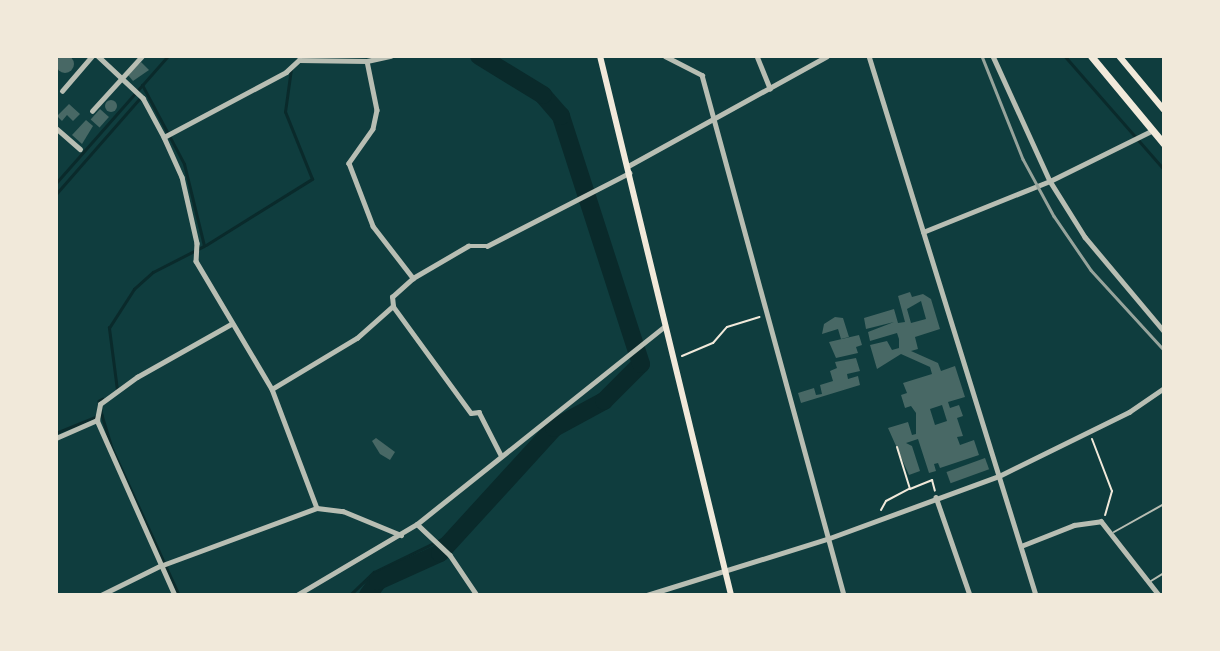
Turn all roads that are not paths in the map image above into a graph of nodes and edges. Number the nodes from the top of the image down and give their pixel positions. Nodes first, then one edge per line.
1 (92, 56) edge
2 (98, 56) edge
3 (142, 56) edge
4 (390, 56) edge
5 (600, 56) edge
6 (665, 56) edge
7 (757, 56) edge
8 (827, 56) edge
9 (869, 56) edge
10 (993, 56) edge
11 (1091, 56) edge
12 (1119, 56) edge
13 (367, 61) junction
14 (123, 77) junction
15 (771, 89) junction
16 (62, 91) dead end
17 (1164, 110) edge
18 (92, 111) dead end
19 (716, 121) junction
20 (56, 128) edge
21 (1151, 131) junction
22 (164, 137) junction
23 (1164, 144) edge
24 (80, 149) dead end
25 (629, 169) junction
26 (1050, 181) junction
27 (923, 232) junction
28 (413, 278) junction
29 (393, 306) junction
30 (231, 324) junction
31 (665, 326) junction
32 (1164, 331) edge
33 (1164, 388) edge
34 (272, 389) junction
35 (97, 420) junction
36 (56, 438) edge
37 (501, 455) junction
38 (999, 476) junction
39 (936, 497) junction
40 (1164, 504) edge
41 (317, 508) junction
42 (417, 524) junction
43 (1114, 532) junction
44 (401, 535) junction
45 (827, 539) junction
46 (1021, 546) junction
47 (160, 566) junction
48 (726, 572) junction
49 (1164, 573) edge
50 (1151, 580) junction
51 (102, 595) edge
52 (175, 595) edge
53 (297, 595) edge
54 (477, 595) edge
55 (647, 595) edge
56 (731, 595) edge
57 (844, 595) edge
58 (970, 595) edge
59 (1036, 595) edge
60 (1159, 595) edge

1 - 16 street
2 - 14 street
3 - 14 street
4 - 13 street
5 - 25 main road
6 - 19 street
7 - 15 street
8 - 15 street
9 - 27 street
10 - 26 street
11 - 21 highway
12 - 17 main road
13 - 22 street
13 - 28 street
14 - 18 street
14 - 22 street
15 - 19 street
19 - 25 street
19 - 45 street
20 - 24 street
21 - 23 highway
21 - 26 street
22 - 30 street
25 - 28 street
25 - 31 main road
26 - 27 street
26 - 32 street
27 - 38 street
28 - 29 street
29 - 34 street
29 - 37 street
30 - 34 street
30 - 35 street
31 - 37 street
31 - 48 main road
33 - 38 street
34 - 41 street
35 - 36 street
35 - 47 street
37 - 42 street
38 - 39 street
38 - 46 street
39 - 45 street
39 - 58 street
40 - 43 lane
41 - 44 street
41 - 47 street
42 - 44 street
42 - 54 street
43 - 46 street
43 - 50 street
44 - 53 street
45 - 48 street
45 - 57 street
46 - 59 street
47 - 51 street
47 - 52 street
48 - 55 street
48 - 56 main road
49 - 50 lane
50 - 60 street

